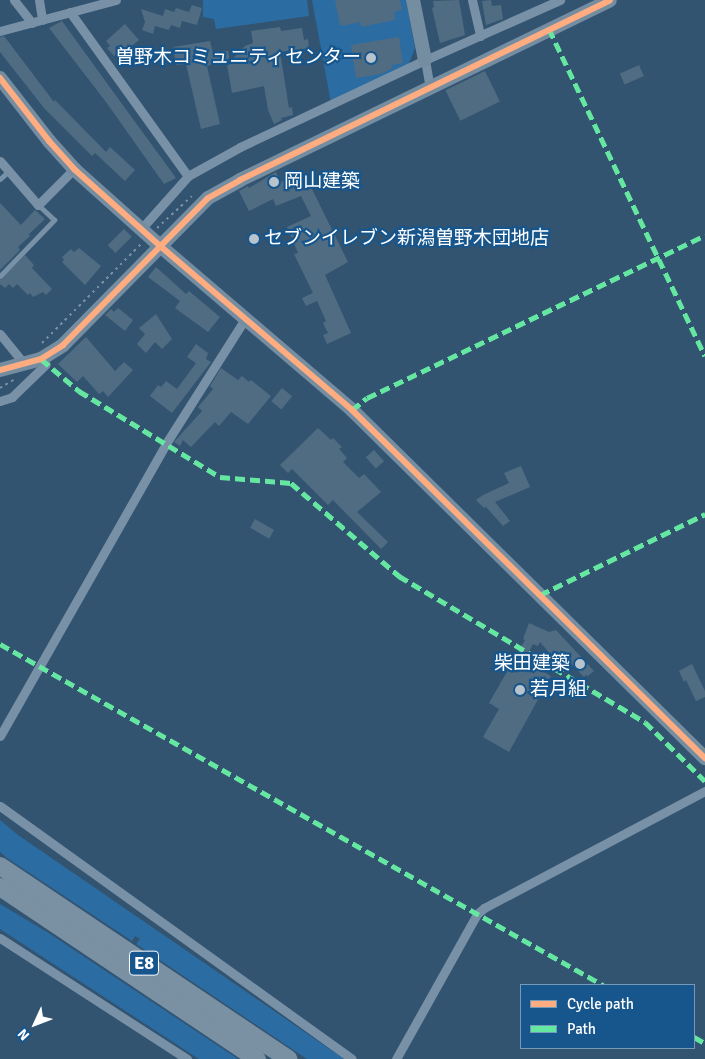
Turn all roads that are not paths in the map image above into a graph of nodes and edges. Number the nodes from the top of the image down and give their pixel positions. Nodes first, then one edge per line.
1 (14, 0) edge
2 (39, 0) edge
3 (116, 0) edge
4 (413, 0) edge
5 (472, 0) edge
6 (560, 0) edge
7 (607, 1) edge
8 (100, 2) edge
9 (539, 5) edge
10 (70, 12) junction
11 (42, 20) junction
12 (32, 22) junction
13 (0, 31) edge
14 (480, 36) junction
15 (424, 60) junction
16 (0, 78) edge
17 (430, 88) junction
18 (0, 161) edge
19 (74, 169) junction
20 (9, 171) junction
21 (188, 176) junction
22 (0, 179) edge
23 (38, 205) junction
24 (141, 229) junction
25 (159, 245) junction
26 (0, 276) edge
27 (245, 319) junction
28 (0, 334) edge
29 (24, 364) junction
30 (46, 364) dead end
31 (0, 370) edge
32 (0, 401) edge
33 (0, 736) edge
34 (705, 758) edge
35 (705, 791) edge
36 (0, 806) edge
37 (0, 866) edge
38 (0, 888) edge
39 (0, 894) edge
40 (73, 936) junction
41 (0, 938) edge
42 (187, 1059) edge
43 (257, 1059) edge
44 (288, 1059) edge
45 (352, 1059) edge
46 (396, 1059) edge

1 - 12 street
2 - 11 street
3 - 8 street
4 - 15 street
5 - 14 street
6 - 9 street
7 - 17 street
8 - 10 street
9 - 14 street
10 - 11 street
10 - 21 street
11 - 12 street
12 - 13 street
14 - 15 street
15 - 17 street
15 - 21 street
16 - 19 street
17 - 25 street
18 - 20 street
19 - 23 street
19 - 24 street
20 - 22 lane
20 - 23 street
21 - 24 street
23 - 26 lane
24 - 25 street
25 - 27 street
25 - 29 street
27 - 33 street
27 - 34 street
28 - 29 street
29 - 31 street
30 - 32 street
35 - 46 street
36 - 45 street
37 - 44 highway, E8
38 - 40 highway, E8
39 - 40 highway
40 - 43 highway, E8
41 - 42 street

